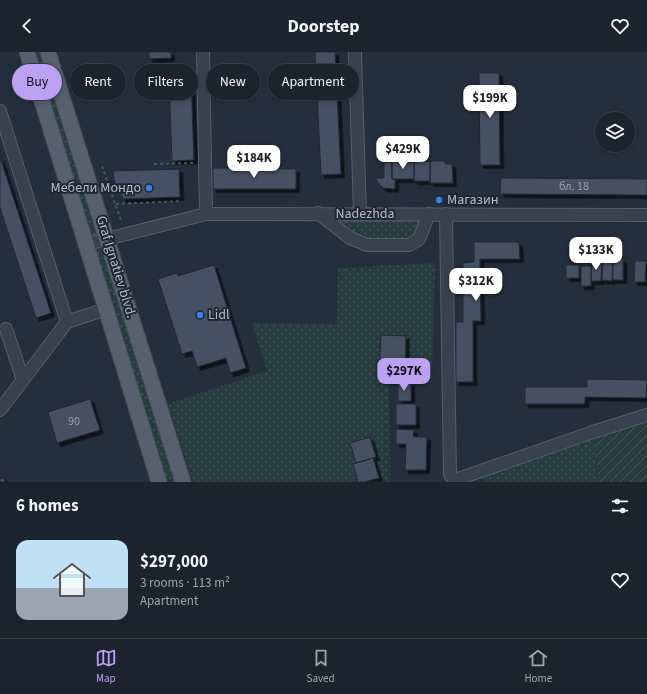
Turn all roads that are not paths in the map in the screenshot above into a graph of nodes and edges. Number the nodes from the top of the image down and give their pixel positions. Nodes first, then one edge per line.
1 (27, 52) edge
2 (48, 52) edge
3 (203, 52) edge
4 (355, 52) edge
5 (0, 110) edge
6 (206, 214) junction
7 (318, 214) junction
8 (360, 214) junction
9 (430, 214) junction
10 (446, 214) junction
11 (647, 215) edge
12 (107, 238) junction
13 (86, 244) junction
14 (106, 309) junction
15 (67, 322) junction
16 (6, 329) dead end
17 (23, 380) junction
18 (0, 410) edge
19 (647, 415) edge
20 (159, 482) edge
21 (183, 482) edge

1 - 13 main road, Graf Ignatiev blvd.
2 - 12 main road, Graf Ignatiev blvd.
3 - 6 street
4 - 8 street
5 - 15 street
6 - 7 street, Nadezhda
6 - 12 street, Nadezhda
7 - 8 street, Nadezhda
7 - 9 street
8 - 9 street, Nadezhda
9 - 10 street, Nadezhda
10 - 11 street, Nadezhda
10 - 19 street
12 - 13 street, Nadezhda
12 - 21 main road, Graf Ignatiev blvd.
13 - 14 main road, Graf Ignatiev blvd.
14 - 15 street
14 - 20 main road, Graf Ignatiev blvd.
15 - 17 street
16 - 17 street
17 - 18 street

